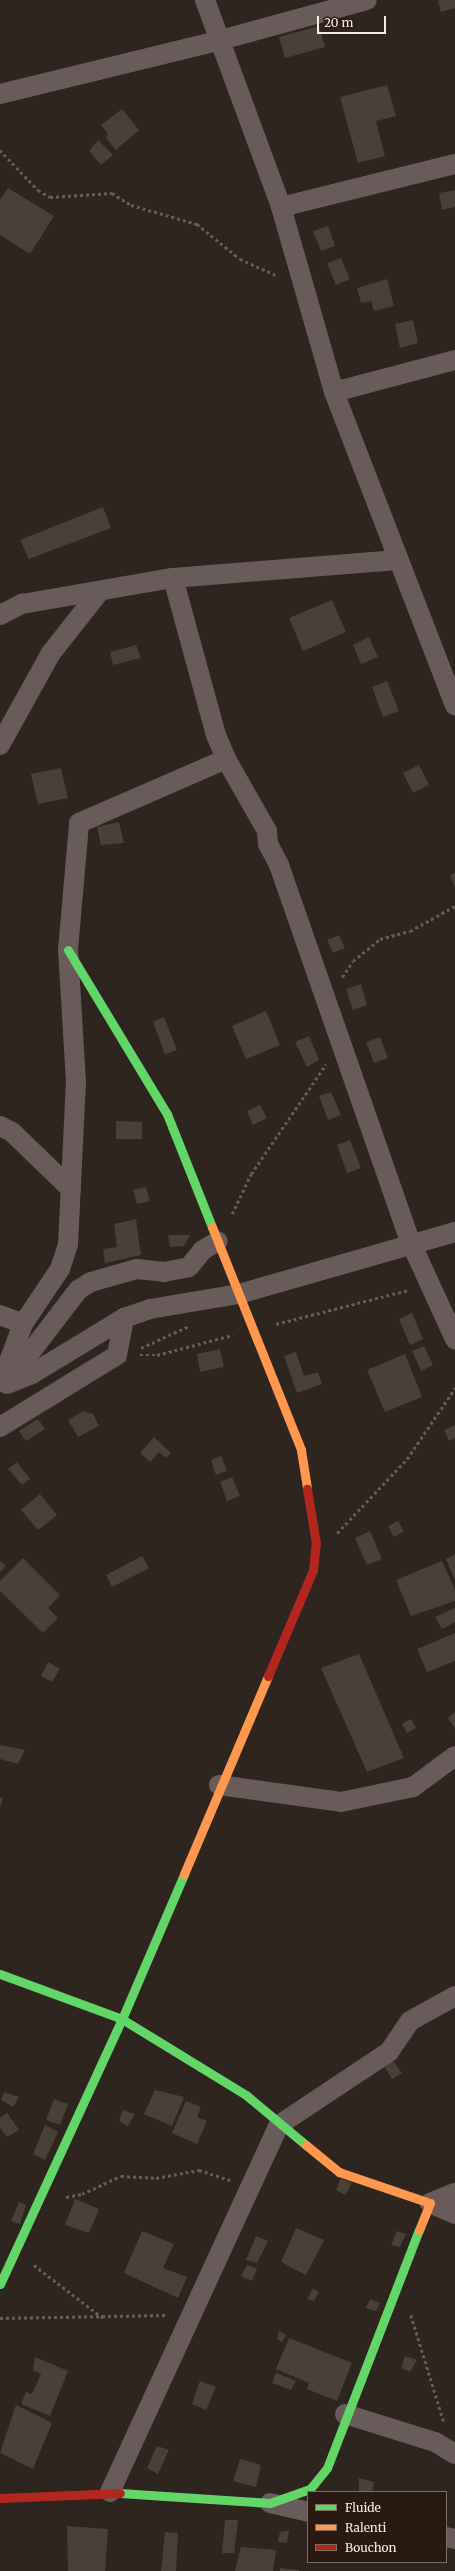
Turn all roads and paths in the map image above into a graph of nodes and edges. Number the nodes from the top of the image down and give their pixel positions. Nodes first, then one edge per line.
1 (205, 0) edge
2 (367, 0) edge
3 (221, 40) junction
4 (0, 94) edge
5 (0, 150) edge
6 (455, 164) edge
7 (281, 207) junction
8 (301, 284) junction
9 (455, 360) edge
10 (334, 392) junction
11 (397, 560) junction
12 (173, 578) junction
13 (100, 590) junction
14 (0, 615) edge
15 (455, 705) edge
16 (0, 745) edge
17 (226, 760) junction
18 (68, 950) junction
19 (0, 1126) edge
20 (71, 1189) junction
21 (455, 1232) edge
22 (218, 1241) junction
23 (411, 1243) junction
24 (240, 1294) junction
25 (0, 1315) edge
26 (124, 1318) junction
27 (23, 1324) junction
28 (455, 1339) edge
29 (3, 1387) edge
30 (455, 1388) edge
31 (0, 1427) edge
32 (315, 1550) junction
33 (455, 1756) edge
34 (219, 1785) junction
35 (0, 1974) edge
36 (455, 1996) edge
37 (122, 2019) junction
38 (279, 2125) junction
39 (251, 2186) junction
40 (455, 2193) edge
41 (38, 2202) junction
42 (430, 2203) junction
43 (455, 2214) edge
44 (15, 2250) junction
45 (398, 2281) junction
46 (0, 2284) edge
47 (192, 2313) junction
48 (0, 2318) edge
49 (103, 2319) junction
50 (345, 2414) junction
51 (453, 2453) edge
52 (110, 2492) junction
53 (0, 2498) edge
54 (270, 2503) junction
55 (307, 2512) edge

1 - 3 street
2 - 3 street
3 - 4 street
3 - 7 street
5 - 8 path
6 - 7 street
7 - 8 street
8 - 10 street
9 - 10 street
10 - 11 street
11 - 12 street
11 - 15 street
12 - 13 street
12 - 17 street
13 - 14 street
13 - 16 street
17 - 18 street
17 - 23 street
18 - 20 street
18 - 22 street
19 - 20 street
20 - 27 street
21 - 23 street
22 - 24 street
22 - 29 street
23 - 24 street
23 - 28 street
24 - 26 street
24 - 32 street
25 - 27 street
26 - 29 street
26 - 31 street
27 - 29 street
30 - 32 path
32 - 34 street
33 - 34 street
34 - 37 street
35 - 37 street
36 - 38 street
37 - 38 street
37 - 41 street
38 - 39 street
38 - 42 street
39 - 41 path
39 - 47 street
40 - 42 street
41 - 44 street
42 - 43 street
42 - 45 street
44 - 46 street
44 - 49 path
45 - 50 street
45 - 51 path
47 - 49 path
47 - 52 street
48 - 49 path
50 - 51 street
50 - 54 street
52 - 53 street
52 - 54 street
54 - 55 street

